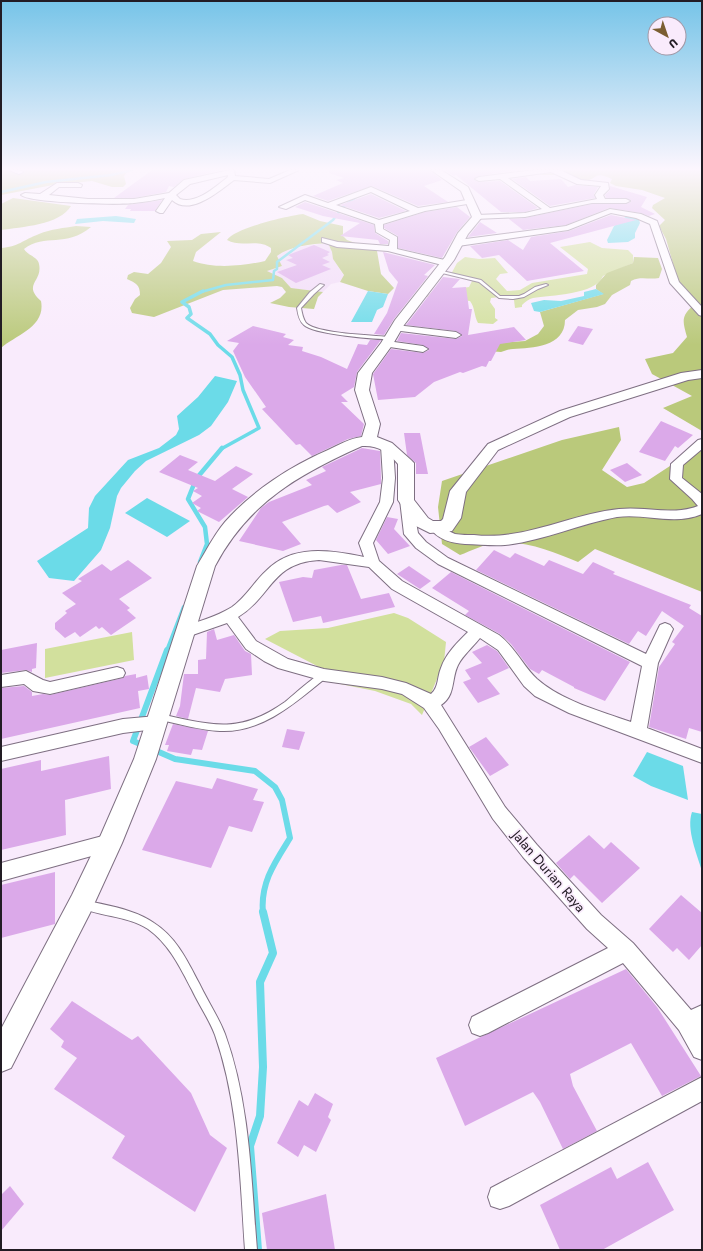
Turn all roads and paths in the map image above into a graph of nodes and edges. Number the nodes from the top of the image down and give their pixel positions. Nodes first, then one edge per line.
1 (379, 228) edge
2 (466, 228) edge
3 (565, 228) edge
4 (656, 228) edge
5 (325, 240) dead end
6 (458, 244) junction
7 (391, 249) junction
8 (443, 267) junction
9 (322, 285) dead end
10 (546, 285) dead end
11 (702, 313) edge
12 (456, 335) dead end
13 (391, 337) junction
14 (423, 349) dead end
15 (702, 374) edge
16 (369, 441) junction
17 (702, 443) edge
18 (387, 446) junction
19 (406, 500) junction
20 (702, 503) edge
21 (702, 509) edge
22 (437, 528) junction
23 (373, 562) junction
24 (229, 615) junction
25 (665, 629) dead end
26 (479, 630) junction
27 (184, 632) junction
28 (650, 663) junction
29 (117, 673) dead end
30 (324, 675) junction
31 (1, 681) edge
32 (430, 704) junction
33 (638, 732) junction
34 (151, 733) junction
35 (1, 754) edge
36 (702, 756) edge
37 (110, 843) junction
38 (1, 872) edge
39 (81, 904) junction
40 (626, 950) junction
41 (695, 1019) edge
42 (480, 1025) dead end
43 (702, 1049) edge
44 (1, 1058) edge
45 (702, 1088) edge
46 (500, 1197) dead end
47 (252, 1250) edge

1 - 7 street
2 - 6 street
3 - 6 street
4 - 11 street
5 - 7 street
6 - 8 street
7 - 8 street
8 - 10 lane
8 - 13 street
9 - 13 lane
12 - 13 street
13 - 14 street
13 - 16 street
15 - 22 street
16 - 18 street
16 - 27 street
17 - 20 street
18 - 19 street
18 - 23 street
19 - 22 street
19 - 28 street
21 - 22 street
23 - 24 street
23 - 26 street
24 - 27 street
24 - 30 street, Jalan Durian Raya
25 - 28 street
26 - 32 street
26 - 33 street
27 - 34 street
28 - 33 street
29 - 31 street
30 - 32 street, Jalan Durian Raya
30 - 34 lane
32 - 40 street, Jalan Durian Raya
33 - 36 street
34 - 35 street
34 - 37 street
37 - 38 street
37 - 39 street
39 - 44 street
39 - 47 lane
40 - 41 street, Jalan Durian Raya
40 - 42 street
41 - 43 street, Jalan Durian Raya
45 - 46 street

